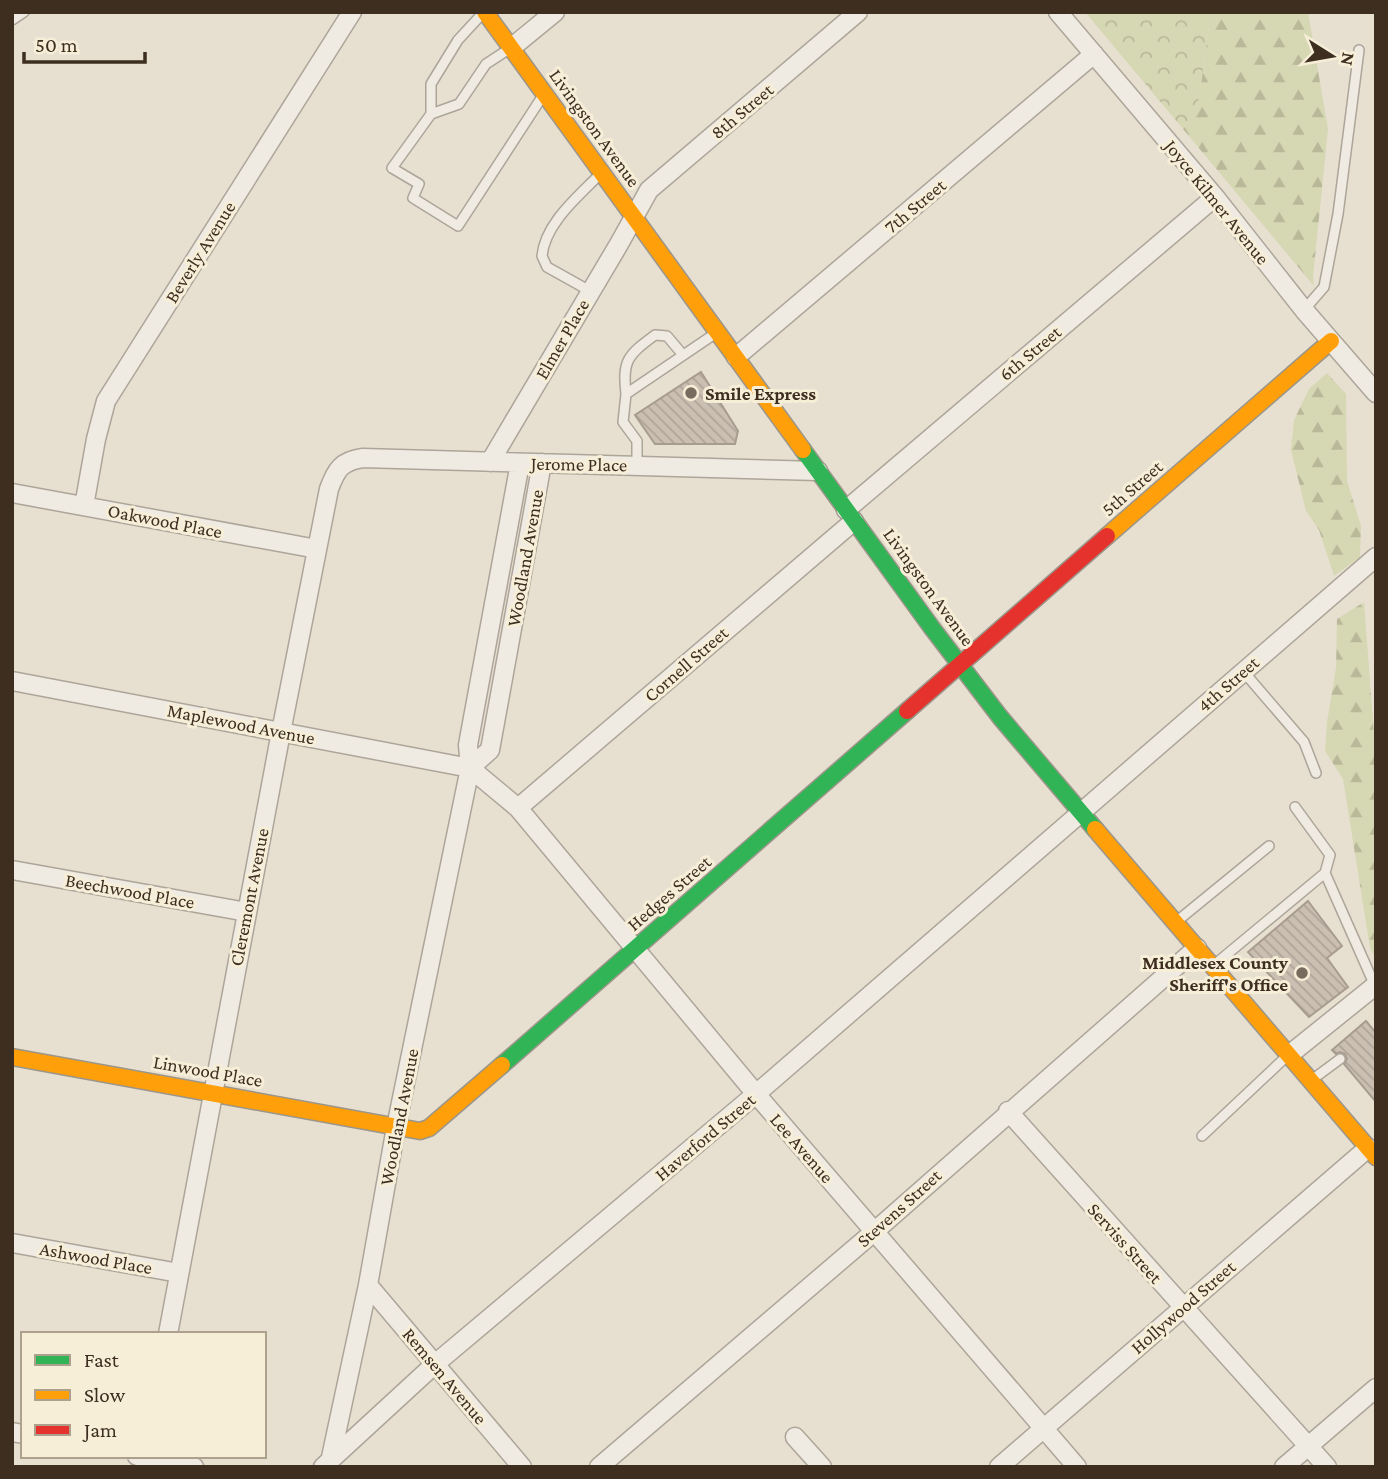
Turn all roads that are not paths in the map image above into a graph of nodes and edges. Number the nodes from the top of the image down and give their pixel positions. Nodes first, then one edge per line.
1 (24, 12) edge
2 (352, 12) edge
3 (484, 12) edge
4 (555, 12) edge
5 (858, 12) edge
6 (1058, 12) edge
7 (12, 20) edge
8 (511, 48) junction
9 (1359, 50) dead end
10 (1094, 54) junction
11 (544, 94) junction
12 (430, 114) junction
13 (601, 172) junction
14 (1215, 197) junction
15 (634, 217) junction
16 (590, 291) junction
17 (1304, 310) junction
18 (717, 332) junction
19 (1331, 341) junction
20 (683, 355) junction
21 (736, 357) junction
22 (1376, 393) edge
23 (626, 394) junction
24 (490, 462) junction
25 (520, 463) junction
26 (542, 463) junction
27 (342, 464) joint
28 (637, 465) junction
29 (818, 471) junction
30 (12, 493) edge
31 (84, 506) junction
32 (850, 515) junction
33 (317, 549) junction
34 (1376, 557) edge
35 (961, 666) junction
36 (1243, 671) junction
37 (12, 681) edge
38 (281, 732) junction
39 (470, 768) junction
40 (1316, 773) dead end
41 (1295, 807) dead end
42 (517, 808) junction
43 (1080, 812) junction
44 (1269, 846) dead end
45 (12, 870) edge
46 (1325, 873) junction
47 (247, 912) junction
48 (1175, 923) junction
49 (1196, 947) junction
50 (635, 951) junction
51 (1213, 967) junction
52 (1375, 985) edge
53 (1289, 1055) junction
54 (12, 1057) edge
55 (1340, 1059) dead end
56 (1310, 1081) junction
57 (212, 1093) junction
58 (756, 1094) junction
59 (1008, 1111) junction
60 (396, 1127) junction
61 (1202, 1136) dead end
62 (1371, 1146) edge
63 (875, 1231) junction
64 (12, 1243) edge
65 (179, 1273) junction
66 (368, 1284) junction
67 (1182, 1308) junction
68 (168, 1332) edge
69 (435, 1364) junction
70 (1376, 1388) edge
71 (1044, 1428) junction
72 (795, 1437) dead end
73 (1309, 1446) junction
74 (143, 1459) edge
75 (327, 1465) edge
76 (194, 1467) edge
77 (522, 1467) edge
78 (599, 1467) edge
79 (822, 1467) edge
80 (999, 1467) edge
81 (1077, 1467) edge
82 (1284, 1467) edge
83 (1327, 1467) edge

1 - 7 lane
2 - 31 street, Beverly Avenue
3 - 8 street, Livingston Avenue
3 - 12 lane
4 - 8 street
5 - 15 street, 8th Street
6 - 10 street, Joyce Kilmer Avenue
8 - 11 street, Livingston Avenue
8 - 12 lane
9 - 17 lane
10 - 14 street, Joyce Kilmer Avenue
10 - 21 street, 7th Street
11 - 12 lane
11 - 13 street, Livingston Avenue
13 - 15 street, Livingston Avenue
13 - 16 lane
14 - 17 street, Joyce Kilmer Avenue
14 - 32 street, 6th Street
15 - 16 street, Elmer Place
15 - 18 street, Livingston Avenue
16 - 24 street, Elmer Place
17 - 19 street, Joyce Kilmer Avenue
18 - 20 lane
18 - 21 street, Livingston Avenue
19 - 22 street, Joyce Kilmer Avenue
19 - 35 street, 5th Street
20 - 23 lane
20 - 23 lane
21 - 29 street, Livingston Avenue
23 - 28 lane
24 - 25 street, Jerome Place
24 - 27 street, Jerome Place
25 - 26 street, Jerome Place
25 - 39 street, Woodland Avenue
26 - 28 street, Jerome Place
26 - 39 street, Woodland Avenue
27 - 33 street, Cleremont Avenue
28 - 29 street, Jerome Place
29 - 32 street, Livingston Avenue
30 - 31 street, Oakwood Place
31 - 33 street, Oakwood Place
32 - 35 street, Livingston Avenue
32 - 42 street, Cornell Street
33 - 38 street, Cleremont Avenue
34 - 36 street, 4th Street
35 - 43 street, Livingston Avenue
35 - 50 street, Hedges Street
36 - 40 lane
36 - 43 street, 4th Street
37 - 38 street, Maplewood Avenue
38 - 39 street, Maplewood Avenue
38 - 47 street, Cleremont Avenue
39 - 42 street, Lee Avenue
39 - 60 street, Woodland Avenue
41 - 46 lane
42 - 50 street, Lee Avenue
43 - 48 street, Livingston Avenue
43 - 58 street, Haverford Street
44 - 48 lane
45 - 47 street, Beechwood Place
46 - 51 lane
46 - 52 lane
47 - 57 street, Cleremont Avenue
48 - 49 street, Livingston Avenue
49 - 51 street, Livingston Avenue
49 - 59 street, Stevens Street
50 - 58 street, Lee Avenue
50 - 60 street, Hedges Street
51 - 53 street, Livingston Avenue
52 - 53 street
53 - 56 street, Livingston Avenue
53 - 61 lane
54 - 57 street, Linwood Place
55 - 56 lane
56 - 62 street, Livingston Avenue
57 - 60 street, Linwood Place
57 - 65 street, Cleremont Avenue
58 - 63 street, Lee Avenue
58 - 69 street, Haverford Street
59 - 63 street, Stevens Street
59 - 67 street, Serviss Street
60 - 66 street, Woodland Avenue
62 - 67 street, Hollywood Street
63 - 71 street, Lee Avenue
63 - 78 street, Stevens Street
64 - 65 street, Ashwood Place
65 - 68 street, Cleremont Avenue
66 - 69 street, Remsen Avenue
66 - 75 street, Woodland Avenue
67 - 71 street, Hollywood Street
67 - 73 street, Serviss Street
69 - 75 street, Haverford Street
69 - 77 street, Remsen Avenue
70 - 73 street
71 - 80 street, Hollywood Street
71 - 81 street, Lee Avenue
72 - 79 street
73 - 82 street
73 - 83 street, Serviss Street
74 - 76 street

